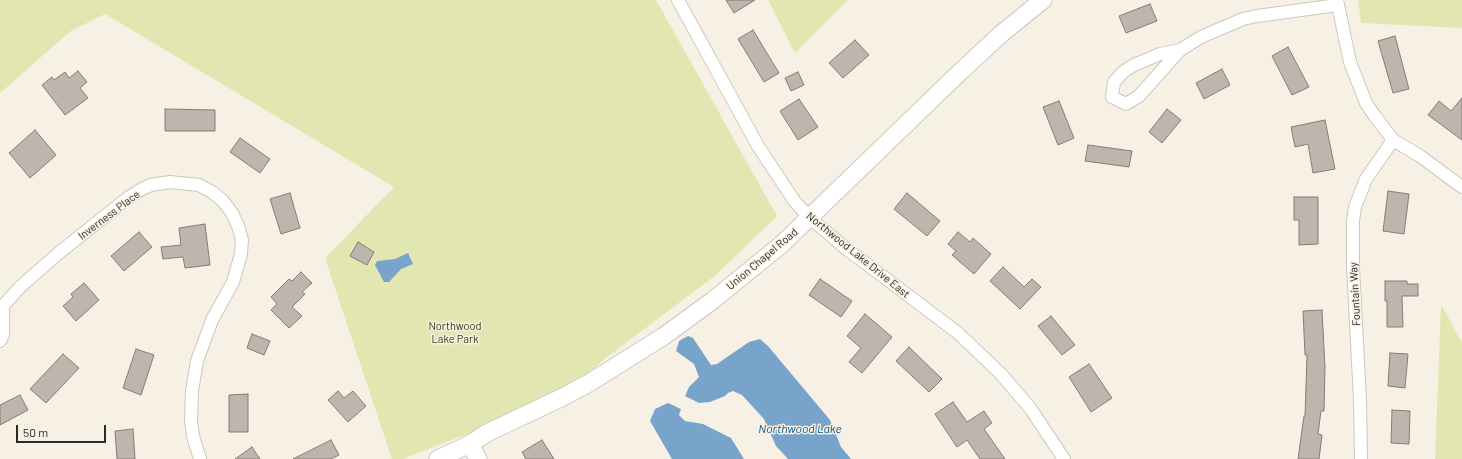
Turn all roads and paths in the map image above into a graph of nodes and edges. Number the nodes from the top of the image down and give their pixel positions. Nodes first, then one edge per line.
1 (678, 0) edge
2 (1043, 0) edge
3 (1337, 2) edge
4 (1180, 50) junction
5 (1393, 140) junction
6 (1462, 187) edge
7 (809, 217) junction
8 (2, 306) edge
9 (0, 341) edge
10 (470, 444) junction
11 (200, 459) edge
12 (438, 459) edge
13 (478, 459) edge
14 (1064, 459) edge
15 (1361, 459) edge

1 - 7 street, Northwood Lake Drive East
2 - 7 street, Union Chapel Road
3 - 4 street
3 - 5 street
4 - 4 street
5 - 6 street
5 - 15 street, Fountain Way
7 - 10 street, Union Chapel Road
7 - 14 street, Northwood Lake Drive East
8 - 9 street, Inverness Place
8 - 11 street, Inverness Place
10 - 12 street, Union Chapel Road
10 - 13 street

